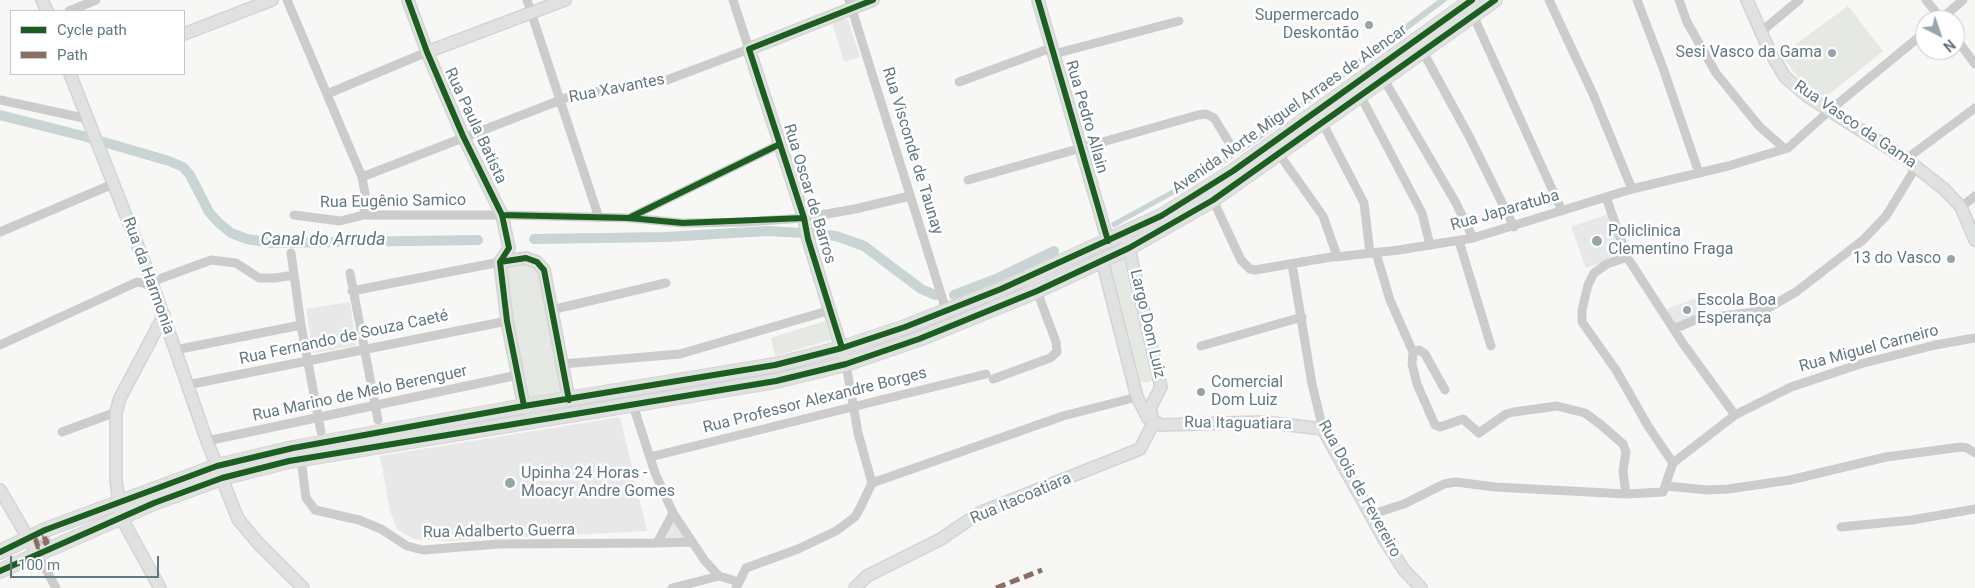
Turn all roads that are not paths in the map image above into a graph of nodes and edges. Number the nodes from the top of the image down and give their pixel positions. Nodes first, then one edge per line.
1 (96, 0) edge
2 (272, 0) edge
3 (287, 0) edge
4 (408, 0) edge
5 (528, 0) edge
6 (565, 0) edge
7 (733, 0) edge
8 (872, 0) edge
9 (1038, 0) edge
10 (1472, 0) edge
11 (1481, 0) edge
12 (1486, 0) edge
13 (1495, 0) edge
14 (1549, 0) edge
15 (1637, 0) edge
16 (1679, 0) edge
17 (1747, 0) edge
18 (1799, 0) edge
19 (1964, 0) edge
20 (851, 4) edge
21 (71, 10) edge
22 (1952, 10) edge
23 (531, 12) junction
24 (1473, 15) junction
25 (1179, 21) dead end
26 (1762, 31) junction
27 (185, 34) edge
28 (1915, 40) edge
29 (749, 49) junction
30 (1422, 50) junction
31 (1965, 50) edge
32 (1052, 51) junction
33 (427, 52) junction
34 (1975, 64) edge
35 (74, 75) edge
36 (1382, 78) junction
37 (959, 82) dead end
38 (327, 94) junction
39 (1360, 95) junction
40 (0, 100) edge
41 (560, 100) junction
42 (1975, 108) edge
43 (1829, 111) junction
44 (88, 119) junction
45 (1322, 122) junction
46 (463, 136) junction
47 (780, 144) junction
48 (1230, 144) dead end
49 (1081, 146) junction
50 (1785, 149) junction
51 (1279, 154) junction
52 (1906, 159) junction
53 (1916, 167) junction
54 (1699, 174) junction
55 (362, 177) junction
56 (968, 180) dead end
57 (113, 184) junction
58 (1632, 189) junction
59 (910, 196) junction
60 (1975, 196) edge
61 (1606, 197) junction
62 (1213, 200) junction
63 (1961, 206) junction
64 (1562, 211) junction
65 (294, 215) dead end
66 (364, 215) junction
67 (502, 215) junction
68 (599, 218) junction
69 (629, 218) junction
70 (805, 222) junction
71 (1514, 227) junction
72 (0, 232) edge
73 (1126, 233) junction
74 (1473, 238) junction
75 (1975, 240) edge
76 (1459, 241) junction
77 (1110, 245) junction
78 (1430, 245) junction
79 (1129, 248) junction
80 (291, 253) dead end
81 (1373, 253) junction
82 (1337, 256) junction
83 (1627, 257) junction
84 (1102, 260) junction
85 (500, 262) junction
86 (1292, 264) junction
87 (147, 268) junction
88 (350, 273) dead end
89 (294, 276) junction
90 (137, 282) junction
91 (666, 283) dead end
92 (152, 285) junction
93 (352, 291) junction
94 (1037, 291) junction
95 (551, 310) junction
96 (831, 310) junction
97 (946, 310) junction
98 (164, 315) junction
99 (1302, 317) junction
100 (507, 321) junction
101 (301, 324) junction
102 (1674, 329) junction
103 (1975, 338) edge
104 (0, 345) edge
105 (1200, 346) dead end
106 (1491, 346) dead end
107 (364, 348) junction
108 (174, 350) junction
109 (1413, 352) junction
110 (841, 357) junction
111 (308, 360) junction
112 (562, 364) junction
113 (518, 376) junction
114 (186, 385) junction
115 (1161, 390) junction
116 (1445, 390) dead end
117 (1137, 397) junction
118 (569, 400) junction
119 (633, 405) junction
120 (524, 406) junction
121 (375, 407) junction
122 (586, 407) joint
123 (853, 408) junction
124 (116, 412) junction
125 (1735, 415) junction
126 (319, 418) junction
127 (378, 420) dead end
128 (1153, 422) junction
129 (1323, 429) junction
130 (62, 432) dead end
131 (321, 432) dead end
132 (207, 441) junction
133 (1975, 453) edge
134 (650, 457) junction
135 (301, 459) junction
136 (1673, 463) junction
137 (219, 474) junction
138 (872, 483) junction
139 (1664, 489) junction
140 (0, 490) edge
141 (1626, 494) junction
142 (118, 501) junction
143 (1975, 509) edge
144 (673, 513) junction
145 (1370, 515) junction
146 (121, 517) junction
147 (1841, 527) dead end
148 (52, 541) joint
149 (692, 542) junction
150 (657, 543) junction
151 (35, 546) junction
152 (0, 552) edge
153 (0, 557) edge
154 (0, 565) edge
155 (0, 571) edge
156 (719, 576) junction
157 (738, 585) edge
158 (56, 588) edge
159 (160, 588) edge
160 (302, 588) edge
161 (672, 588) edge
162 (855, 588) edge
163 (1421, 588) edge

1 - 21 street
2 - 27 street
3 - 38 street
4 - 33 street, Rua Paula Batista
5 - 23 street
6 - 23 street
7 - 29 street, Rua Oscar de Barros
8 - 20 street, Rua Xavantes
9 - 32 street, Rua Pedro Allain
10 - 73 main road, Avenida Norte Miguel Arraes de Alencar
11 - 12 street
13 - 24 main road, Avenida Norte Miguel Arraes de Alencar
14 - 58 street
15 - 54 street
16 - 50 street
17 - 26 street, Rua Vasco da Gama
18 - 26 street
19 - 22 street
20 - 29 street, Rua Xavantes
20 - 59 street, Rua Visconde de Taunay
23 - 33 street
23 - 41 street
24 - 30 main road, Avenida Norte Miguel Arraes de Alencar
24 - 64 street
25 - 32 street
26 - 43 street, Rua Vasco da Gama
28 - 43 street, Rua Japaratuba
29 - 41 street, Rua Xavantes
29 - 47 street, Rua Oscar de Barros
30 - 36 main road, Avenida Norte Miguel Arraes de Alencar
30 - 71 street
31 - 34 street
32 - 37 street
32 - 49 street, Rua Pedro Allain
33 - 38 street
33 - 46 street, Rua Paula Batista
35 - 44 street, Rua da Harmonia
36 - 39 main road, Avenida Norte Miguel Arraes de Alencar
36 - 74 street
38 - 55 street
39 - 45 main road, Avenida Norte Miguel Arraes de Alencar
39 - 78 street
40 - 44 street
41 - 46 street, Rua Xavantes
41 - 68 street
42 - 52 street
43 - 50 street, Rua Japaratuba
43 - 52 street, Rua Vasco da Gama
44 - 57 street, Rua da Harmonia
45 - 51 main road, Avenida Norte Miguel Arraes de Alencar
45 - 81 street
46 - 55 street, Rua Xavantes
46 - 67 street, Rua Paula Batista
47 - 69 street
47 - 70 street, Rua Oscar de Barros
48 - 49 street
49 - 56 street
49 - 77 street, Rua Pedro Allain
50 - 54 street, Rua Japaratuba
51 - 62 main road, Avenida Norte Miguel Arraes de Alencar
51 - 82 street
52 - 53 street, Rua Vasco da Gama
53 - 63 street, Rua Vasco da Gama
53 - 102 street
54 - 58 street, Rua Japaratuba
55 - 66 street
57 - 72 street
57 - 87 street, Rua da Harmonia
58 - 61 street, Rua Japaratuba
59 - 70 street, Rua Eugênio Samico
59 - 97 street, Rua Visconde de Taunay
60 - 63 street
61 - 64 street, Rua Japaratuba
61 - 83 street
62 - 79 main road, Avenida Norte Miguel Arraes de Alencar
62 - 86 street, Rua Japaratuba
63 - 75 street, Rua Vasco da Gama
64 - 71 street, Rua Japaratuba
65 - 66 street, Rua Eugênio Samico
66 - 67 street, Rua Eugênio Samico
67 - 68 street, Rua Eugênio Samico
67 - 85 street, Rua Paula Batista
68 - 69 street, Rua Eugênio Samico
69 - 70 street, Rua Eugênio Samico
70 - 96 street, Rua Oscar de Barros
71 - 74 street, Rua Japaratuba
73 - 77 main road, Avenida Norte Miguel Arraes de Alencar
73 - 79 street, Largo Dom Luiz
74 - 76 street, Rua Japaratuba
76 - 78 street, Rua Japaratuba
76 - 106 street
77 - 77 street
77 - 97 main road, Avenida Norte Miguel Arraes de Alencar
78 - 81 street, Rua Japaratuba
79 - 84 main road, Avenida Norte Miguel Arraes de Alencar
79 - 115 street, Largo Dom Luiz
80 - 89 street
81 - 82 street, Rua Japaratuba
81 - 109 street
82 - 86 street, Rua Japaratuba
83 - 102 street
83 - 136 street
84 - 94 main road, Avenida Norte Miguel Arraes de Alencar
84 - 117 street, Largo Dom Luiz
85 - 93 street
85 - 95 street
85 - 100 street
86 - 99 street, Rua Dois de Fevereiro
87 - 90 street
87 - 92 street, Rua da Harmonia
88 - 93 street
89 - 92 street
89 - 101 street
90 - 92 street
90 - 104 street
91 - 95 street
92 - 98 street, Rua da Harmonia
93 - 107 street
94 - 110 main road, Avenida Norte Miguel Arraes de Alencar
94 - 123 street, Rua Professor Alexandre Borges
95 - 112 street
96 - 110 street, Rua Oscar de Barros
96 - 112 street
97 - 110 main road, Avenida Norte Miguel Arraes de Alencar
98 - 108 street, Rua da Harmonia
98 - 124 street
99 - 105 street
99 - 129 street, Rua Dois de Fevereiro
100 - 107 street, Rua Fernando de Souza Caeté
100 - 113 street
101 - 108 street
101 - 111 street
102 - 125 street
103 - 125 street, Rua Miguel Carneiro
107 - 111 street, Rua Fernando de Souza Caeté
107 - 121 street
108 - 114 street, Rua da Harmonia
109 - 116 street
109 - 141 street
110 - 110 street
110 - 118 main road, Avenida Norte Miguel Arraes de Alencar
110 - 119 main road, Avenida Norte Miguel Arraes de Alencar
110 - 123 street
111 - 114 street, Rua Fernando de Souza Caeté
111 - 126 street
112 - 118 street
113 - 120 street
113 - 121 street, Rua Marino de Melo Berenguer
114 - 132 street, Rua da Harmonia
115 - 117 street
115 - 128 street, Largo Dom Luiz
117 - 128 street, Largo Dom Luiz
117 - 138 street
118 - 120 main road, Avenida Norte Miguel Arraes de Alencar
119 - 134 street
119 - 135 main road, Avenida Norte Miguel Arraes de Alencar
120 - 137 main road, Avenida Norte Miguel Arraes de Alencar
121 - 126 street, Rua Marino de Melo Berenguer
121 - 127 street
122 - 122 street
123 - 134 street, Rua Professor Alexandre Borges
123 - 138 street
124 - 130 street
124 - 142 street
125 - 136 street, Rua Miguel Carneiro
126 - 131 street
126 - 132 street, Rua Marino de Melo Berenguer
128 - 129 street, Rua Itaguatiara
128 - 162 street, Rua Itacoatiara
129 - 145 street, Rua Dois de Fevereiro
132 - 137 street, Rua da Harmonia
133 - 139 street
134 - 144 street
135 - 137 main road, Avenida Norte Miguel Arraes de Alencar
135 - 150 street, Rua Adalberto Guerra
136 - 139 street
137 - 137 street
137 - 142 main road, Avenida Norte Miguel Arraes de Alencar
137 - 146 main road, Avenida Norte Miguel Arraes de Alencar
137 - 160 street, Rua da Harmonia
138 - 157 street
139 - 141 street
140 - 151 street
141 - 145 street
142 - 146 street
142 - 151 main road, Avenida Norte Miguel Arraes de Alencar
143 - 147 street
144 - 149 street
144 - 150 street
145 - 163 street, Rua Dois de Fevereiro
146 - 151 main road, Avenida Norte Miguel Arraes de Alencar
146 - 159 street
148 - 148 street
149 - 150 street, Rua Adalberto Guerra
149 - 156 street
151 - 152 main road, Avenida Norte Miguel Arraes de Alencar
151 - 155 main road, Avenida Norte Miguel Arraes de Alencar
151 - 158 street
153 - 154 street
156 - 157 street
156 - 161 street

